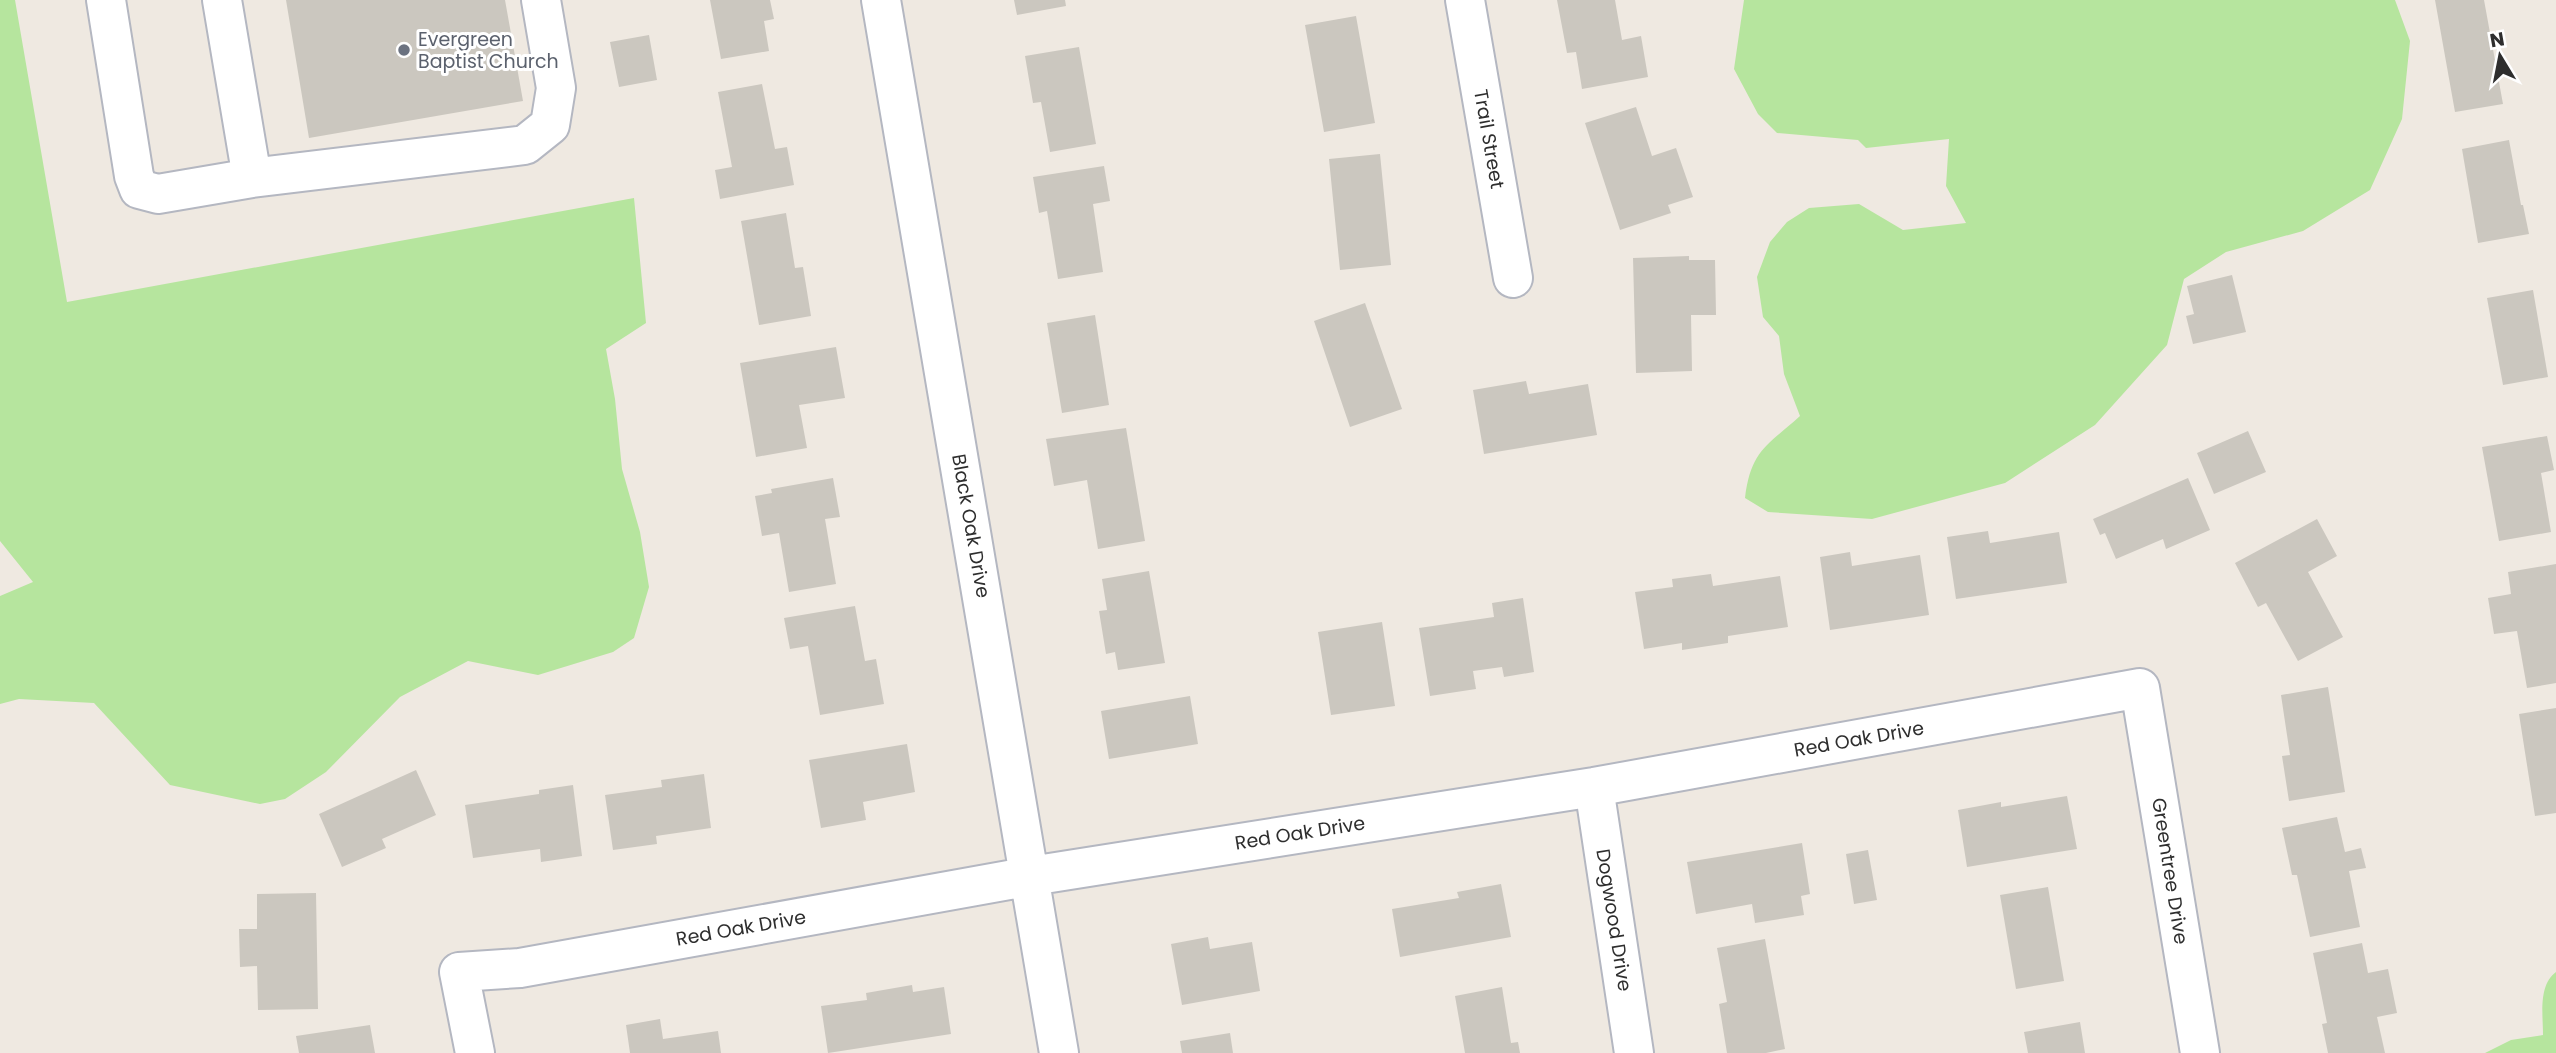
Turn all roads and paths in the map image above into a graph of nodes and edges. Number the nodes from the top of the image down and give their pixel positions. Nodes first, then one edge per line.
1 (106, 0) edge
2 (222, 0) edge
3 (541, 0) edge
4 (881, 0) edge
5 (1465, 0) edge
6 (252, 178) junction
7 (1513, 278) dead end
8 (2140, 688) joint
9 (1594, 787) junction
10 (1031, 876) junction
11 (475, 1053) edge
12 (1059, 1053) edge
13 (1634, 1053) edge
14 (2200, 1053) edge

1 - 6 street
2 - 6 street
3 - 6 street
4 - 10 street, Black Oak Drive
5 - 7 street, Trail Street
8 - 9 street, Red Oak Drive
8 - 14 street, Greentree Drive
9 - 10 street, Red Oak Drive
9 - 13 street, Dogwood Drive
10 - 11 street, Red Oak Drive
10 - 12 street, Black Oak Drive

